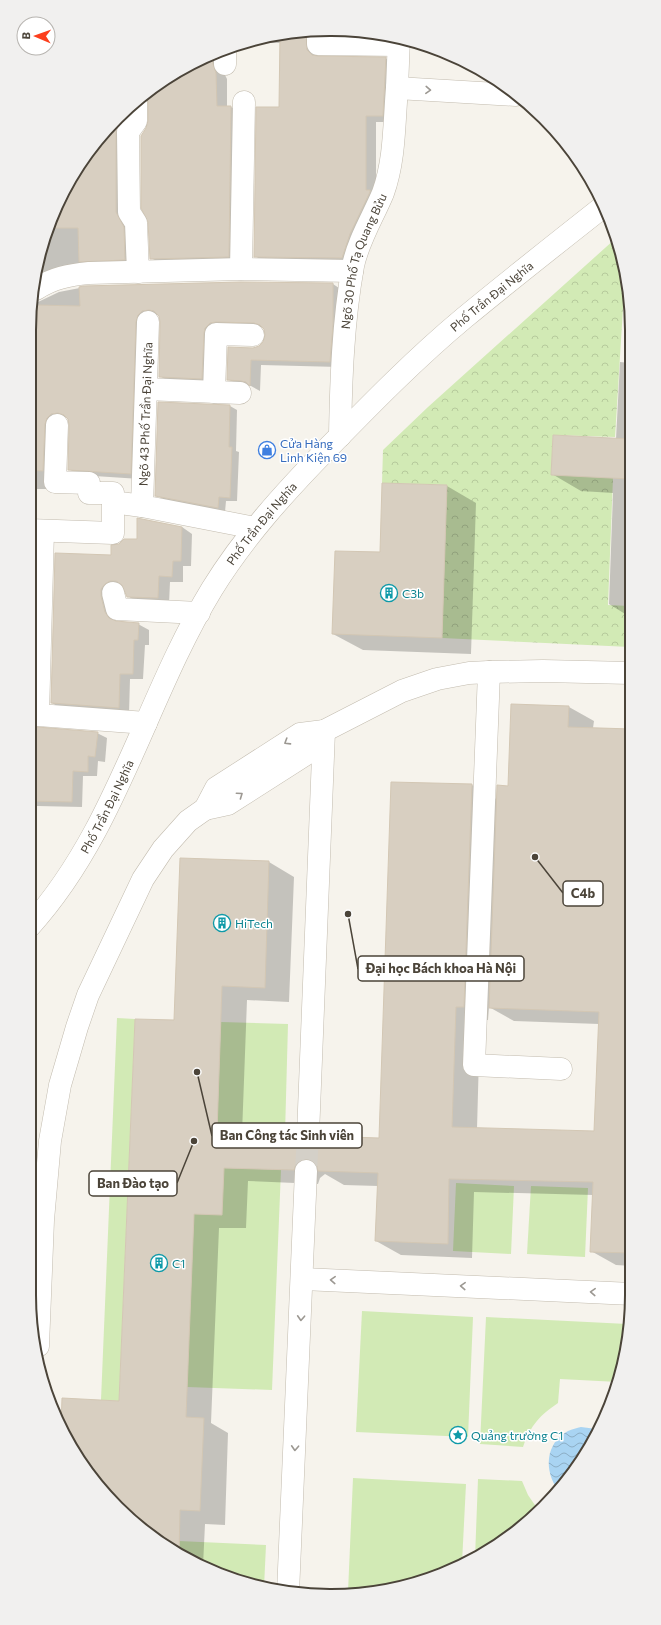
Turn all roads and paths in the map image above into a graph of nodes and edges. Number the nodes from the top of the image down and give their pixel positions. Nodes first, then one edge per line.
1 (318, 37) edge
2 (389, 42) edge
3 (398, 44) edge
4 (397, 88) junction
5 (506, 94) edge
6 (244, 102) dead end
7 (136, 109) edge
8 (599, 210) edge
9 (241, 269) junction
10 (352, 270) junction
11 (138, 272) junction
12 (40, 287) edge
13 (148, 322) dead end
14 (253, 335) dead end
15 (146, 389) junction
16 (214, 392) junction
17 (240, 393) dead end
18 (57, 425) dead end
19 (340, 436) junction
20 (113, 502) junction
21 (142, 506) junction
22 (255, 528) junction
23 (36, 530) edge
24 (113, 593) dead end
25 (199, 613) junction
26 (489, 672) junction
27 (625, 673) edge
28 (36, 714) edge
29 (146, 723) junction
30 (324, 731) junction
31 (36, 919) edge
32 (561, 1069) dead end
33 (308, 1135) tunnel mouth
34 (306, 1170) tunnel mouth
35 (36, 1220) edge
36 (303, 1279) junction
37 (625, 1294) edge
38 (38, 1320) edge
39 (288, 1585) edge

1 - 2 street
3 - 4 street, Ngõ 30 Phố Tạ Quang Bửu
4 -> 5 street
4 - 10 street, Ngõ 30 Phố Tạ Quang Bửu
6 - 9 street
7 - 11 street
8 - 19 street, Phố Trần Đại Nghĩa
9 - 10 street
9 - 11 street
10 - 19 street, Ngõ 30 Phố Tạ Quang Bửu
11 - 12 street
13 - 15 street, Ngõ 43 Phố Trần Đại Nghĩa
14 - 16 street
15 - 16 street
15 - 21 street, Ngõ 43 Phố Trần Đại Nghĩa
16 - 17 street
18 - 20 street
19 - 22 street, Phố Trần Đại Nghĩa
20 - 21 street
20 - 23 street
21 - 22 street
22 - 25 street, Phố Trần Đại Nghĩa
24 - 25 street
25 - 29 street, Phố Trần Đại Nghĩa
26 - 27 street
26 - 30 street
26 - 32 street
28 - 29 street
29 - 31 street, Phố Trần Đại Nghĩa
30 - 33 street
30 - 35 street
34 - 36 street
35 - 38 street
37 -> 36 street
36 -> 39 street

